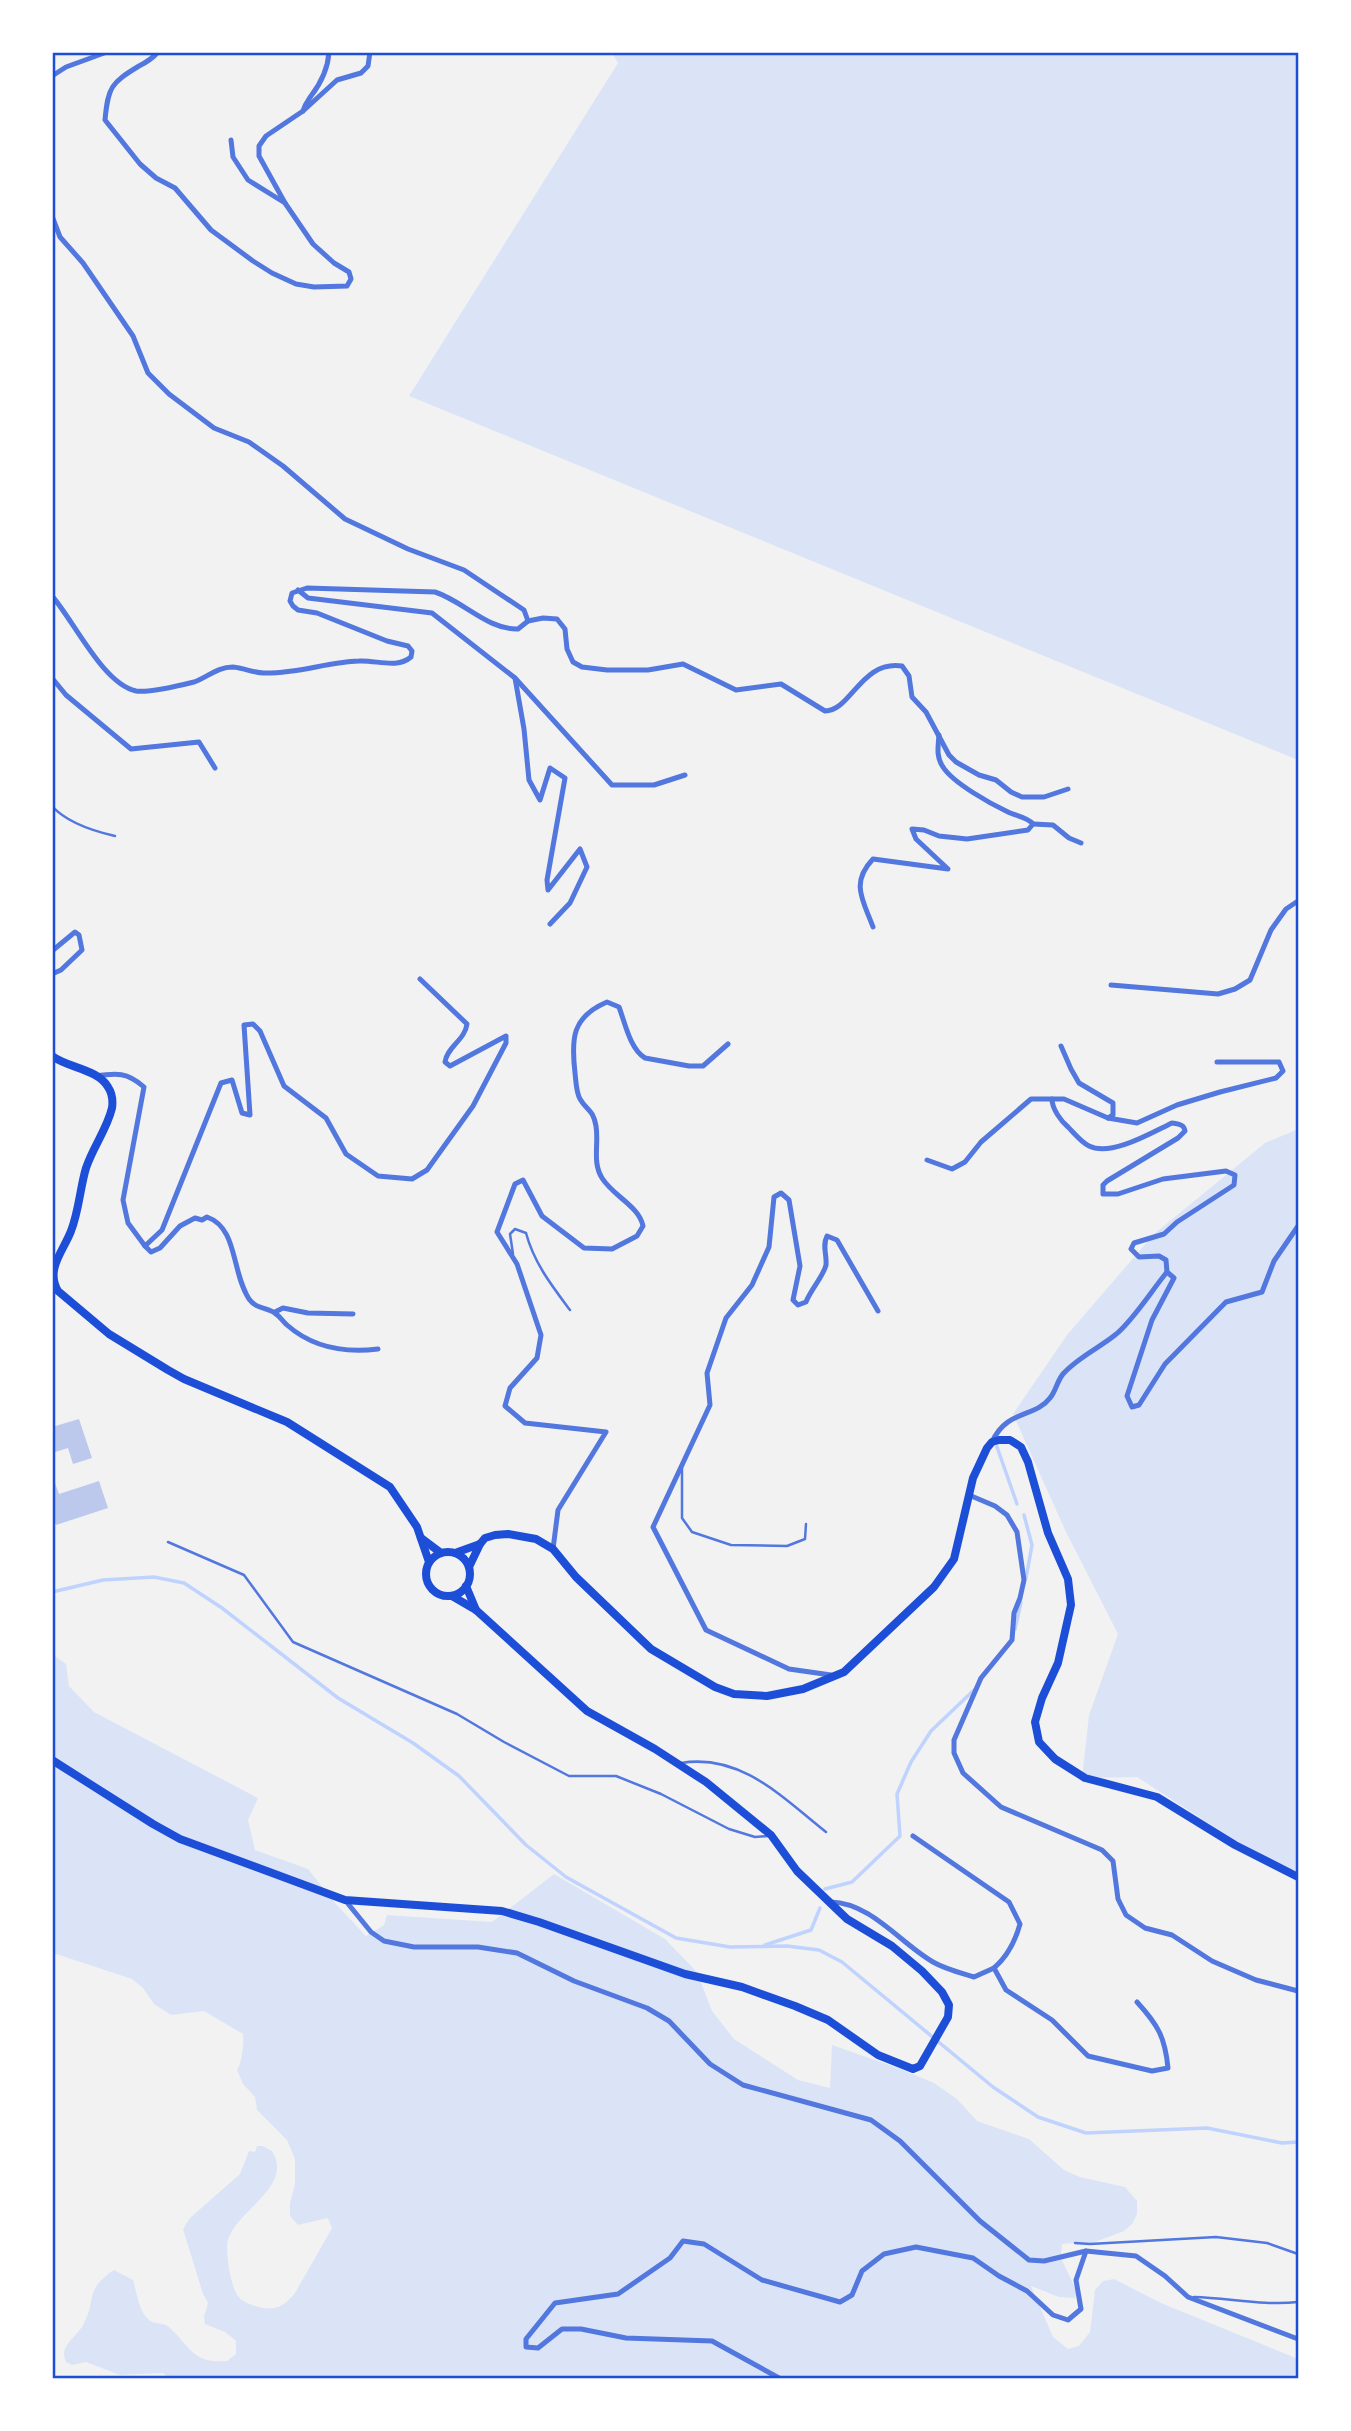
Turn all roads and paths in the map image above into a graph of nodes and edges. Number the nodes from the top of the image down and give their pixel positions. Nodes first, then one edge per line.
1 (107, 52) edge
2 (158, 52) edge
3 (329, 52) edge
4 (370, 52) edge
5 (52, 76) edge
6 (303, 111) junction
7 (231, 140) dead end
8 (285, 203) junction
9 (52, 216) edge
10 (298, 590) junction
11 (52, 596) edge
12 (528, 621) junction
13 (52, 678) edge
14 (515, 678) junction
15 (939, 735) junction
16 (215, 768) dead end
17 (685, 775) dead end
18 (1068, 789) dead end
19 (52, 806) edge
20 (1033, 824) junction
21 (115, 836) dead end
22 (1081, 843) dead end
23 (1298, 901) edge
24 (550, 924) dead end
25 (873, 927) dead end
26 (52, 951) edge
27 (52, 974) edge
28 (420, 979) dead end
29 (1111, 985) dead end
30 (728, 1044) dead end
31 (1061, 1046) dead end
32 (52, 1056) edge
33 (1217, 1062) dead end
34 (95, 1076) junction
35 (1052, 1099) junction
36 (1108, 1118) junction
37 (927, 1160) dead end
38 (1298, 1226) edge
39 (145, 1246) junction
40 (517, 1264) junction
41 (1167, 1272) junction
42 (570, 1310) dead end
43 (878, 1311) dead end
44 (275, 1312) junction
45 (352, 1314) dead end
46 (378, 1349) dead end
47 (992, 1443) junction
48 (682, 1464) junction
49 (969, 1495) junction
50 (806, 1524) dead end
51 (421, 1538) junction
52 (168, 1542) dead end
53 (480, 1544) junction
54 (553, 1549) junction
55 (441, 1553) junction
56 (455, 1553) junction
57 (429, 1562) junction
58 (468, 1567) junction
59 (466, 1586) junction
60 (452, 1595) junction
61 (476, 1610) junction
62 (844, 1672) junction
63 (52, 1760) edge
64 (677, 1763) junction
65 (826, 1832) dead end
66 (771, 1835) junction
67 (913, 1836) dead end
68 (1298, 1877) edge
69 (345, 1900) junction
70 (831, 1902) junction
71 (994, 1968) junction
72 (1298, 1991) edge
73 (1138, 2003) dead end
74 (1075, 2242) dead end
75 (1086, 2250) junction
76 (1298, 2254) edge
77 (1188, 2297) junction
78 (1298, 2302) edge
79 (1298, 2339) edge
80 (779, 2378) edge

1 - 5 street
2 - 8 street
3 - 6 street
4 - 6 street
6 - 8 street
7 - 8 street
9 - 12 street
10 - 11 street
10 - 12 street
10 - 14 street
12 - 15 street
13 - 16 street
14 - 17 street
14 - 24 street
15 - 18 street
15 - 20 street
19 - 21 lane
20 - 22 street
20 - 25 street
23 - 29 street
26 - 27 street
28 - 39 street
30 - 40 street
31 - 36 street
32 - 34 main road
33 - 36 street
34 - 39 street
34 - 51 main road
35 - 36 street
35 - 37 street
35 - 41 street
38 - 41 street
39 - 44 street
40 - 42 lane
40 - 54 street
41 - 47 street
43 - 48 street
44 - 45 street
44 - 46 street
47 - 49 main road
47 - 68 main road
48 - 50 lane
48 - 62 street
49 - 62 main road
49 - 72 street
51 - 55 main road
51 - 57 main road
52 - 66 lane
53 - 54 main road
53 - 56 main road
53 - 58 main road
54 - 62 main road
55 - 56 main road
55 - 57 main road
56 - 58 main road
57 - 60 main road
58 - 59 main road
59 - 60 main road
59 - 61 main road
60 - 61 main road
61 - 64 main road
63 - 69 main road
64 - 65 lane
64 - 66 main road
66 - 70 main road
67 - 71 street
69 - 70 main road
69 - 75 street
70 - 71 street
71 - 73 street
74 - 76 lane
75 - 77 street
75 - 80 street
77 - 78 lane
77 - 79 street

